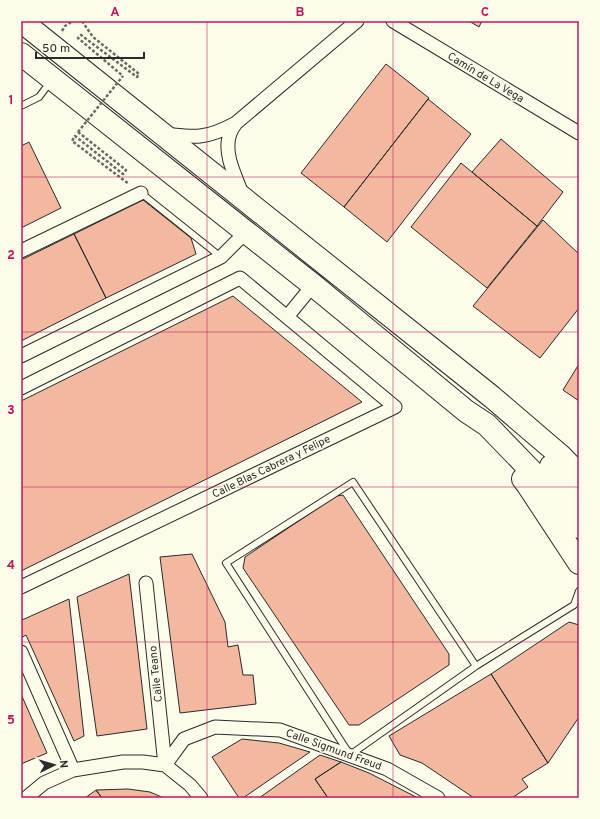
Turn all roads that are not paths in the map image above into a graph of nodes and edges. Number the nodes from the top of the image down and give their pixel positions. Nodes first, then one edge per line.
1 (21, 21) edge
2 (357, 21) edge
3 (393, 21) edge
4 (21, 54) edge
5 (52, 79) junction
6 (21, 106) edge
7 (236, 123) junction
8 (579, 133) edge
9 (163, 134) junction
10 (139, 194) joint
11 (244, 199) junction
12 (246, 232) junction
13 (21, 251) edge
14 (221, 257) junction
15 (313, 285) junction
16 (287, 316) junction
17 (21, 356) edge
18 (21, 388) edge
19 (492, 396) junction
20 (466, 411) junction
21 (579, 475) edge
22 (579, 498) edge
23 (579, 527) edge
24 (579, 565) edge
25 (146, 582) dead end
26 (21, 587) edge
27 (579, 591) edge
28 (576, 606) edge
29 (21, 652) edge
30 (476, 666) junction
31 (350, 755) junction
32 (165, 765) junction
33 (73, 770) junction
34 (26, 798) edge
35 (201, 798) edge
36 (438, 798) edge

1 - 9 highway
2 - 7 street
3 - 8 street, Camín de La Vega
4 - 5 highway
5 - 6 lane
5 - 12 highway
7 - 9 street
7 - 11 street
9 - 11 highway
10 - 13 street
10 - 14 lane
11 - 19 highway
12 - 14 street
12 - 15 highway
14 - 17 street
15 - 16 street
15 - 20 highway
16 - 18 street, Calle Blas Cabrera y Felipe
16 - 26 street, Calle Blas Cabrera y Felipe
19 - 21 highway
19 - 22 highway
20 - 23 highway
20 - 24 highway
25 - 32 street, Calle Teano
27 - 28 lane
28 - 30 lane
29 - 33 street
30 - 31 lane
30 - 31 lane
31 - 32 street, Calle Sigmund Freud
31 - 36 street, Calle Sigmund Freud
32 - 33 street
32 - 35 street
33 - 34 street

